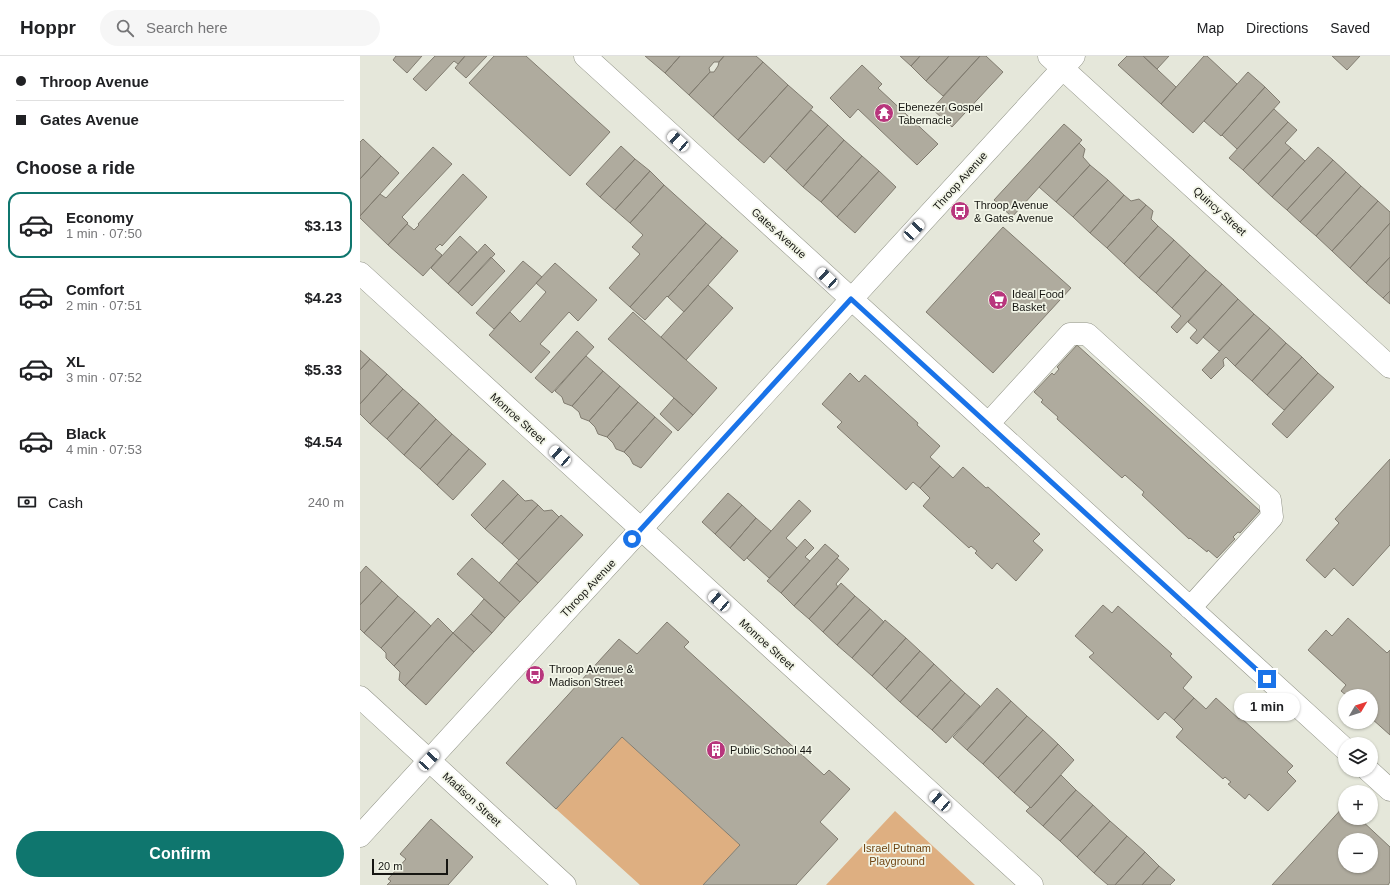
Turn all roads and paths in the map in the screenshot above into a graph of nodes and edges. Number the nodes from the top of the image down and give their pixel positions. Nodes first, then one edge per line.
1 (585, 56) edge
2 (1062, 60) edge
3 (360, 273) edge
4 (851, 299) junction
5 (1390, 367) edge
6 (988, 424) junction
7 (640, 530) junction
8 (1190, 608) junction
9 (360, 697) edge
10 (1338, 743) edge
11 (429, 760) junction
12 (1376, 777) edge
13 (1390, 790) edge
14 (360, 836) edge
15 (566, 885) edge
16 (1032, 885) edge

1 - 4 street, Gates Avenue
2 - 4 street, Throop Avenue
2 - 5 street, Quincy Street
3 - 7 street, Monroe Street
4 - 6 street, Gates Avenue
4 - 7 street, Throop Avenue
6 - 8 street, Gates Avenue
6 - 8 street
7 - 11 street, Throop Avenue
7 - 16 street, Monroe Street
8 - 10 street, Gates Avenue
9 - 11 street, Madison Street
11 - 14 street, Throop Avenue
11 - 15 street, Madison Street
12 - 13 street

